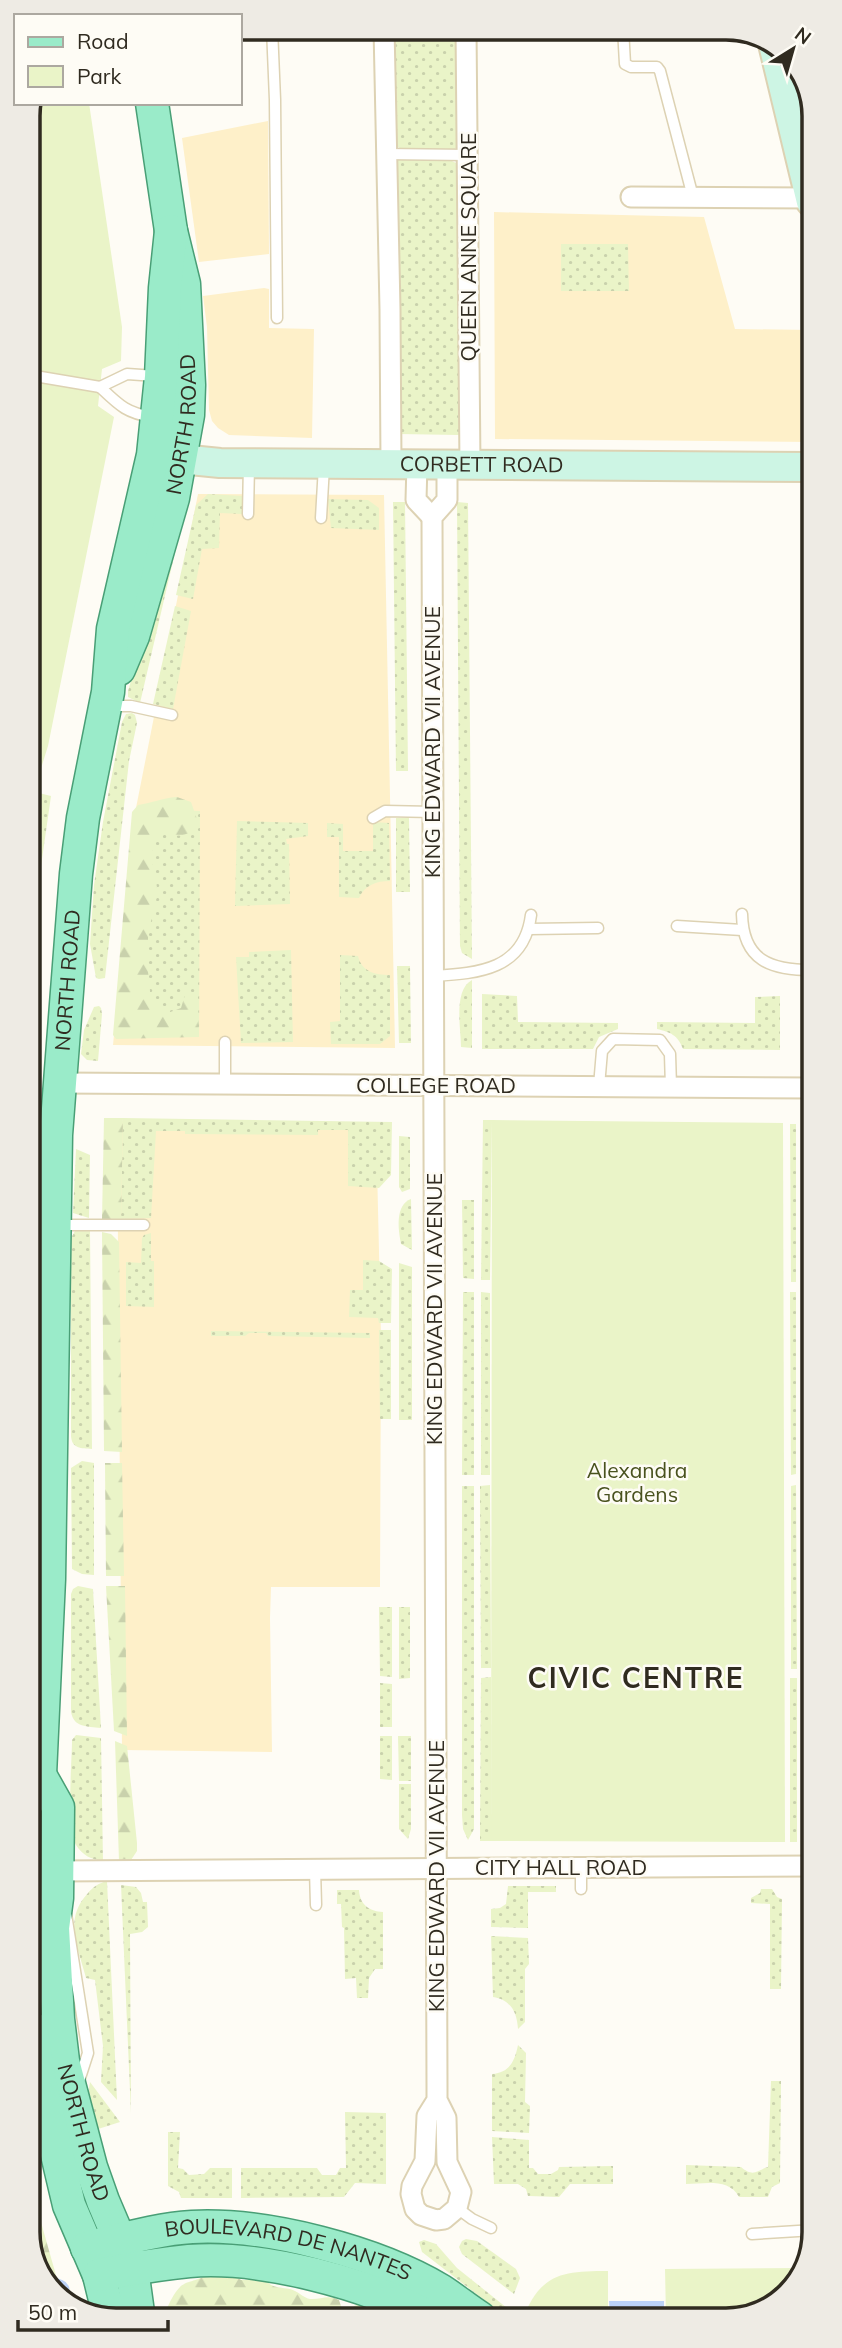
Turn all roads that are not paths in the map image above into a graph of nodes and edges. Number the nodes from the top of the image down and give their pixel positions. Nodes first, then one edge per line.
1 (273, 40) edge
2 (384, 40) edge
3 (466, 40) edge
4 (624, 40) edge
5 (783, 84) edge
6 (152, 105) edge
7 (385, 154) junction
8 (468, 156) junction
9 (802, 163) edge
10 (631, 197) dead end
11 (693, 197) junction
12 (802, 200) edge
13 (171, 231) junction
14 (277, 318) dead end
15 (40, 377) edge
16 (161, 377) junction
17 (100, 387) junction
18 (156, 418) junction
19 (166, 458) junction
20 (249, 464) junction
21 (324, 464) junction
22 (404, 464) junction
23 (458, 465) junction
24 (802, 467) edge
25 (248, 514) dead end
26 (432, 517) junction
27 (321, 518) dead end
28 (107, 699) junction
29 (172, 715) dead end
30 (374, 803) dead end
31 (385, 811) junction
32 (433, 812) junction
33 (373, 818) dead end
34 (742, 914) dead end
35 (531, 915) dead end
36 (677, 926) dead end
37 (598, 928) dead end
38 (529, 929) junction
39 (742, 930) junction
40 (802, 970) edge
41 (434, 976) junction
42 (225, 1042) dead end
43 (60, 1083) junction
44 (225, 1084) junction
45 (434, 1086) junction
46 (599, 1086) junction
47 (671, 1087) junction
48 (802, 1088) edge
49 (54, 1225) junction
50 (144, 1225) dead end
51 (40, 1671) edge
52 (40, 1790) edge
53 (802, 1866) edge
54 (436, 1868) junction
55 (581, 1868) junction
56 (315, 1869) junction
57 (57, 1885) junction
58 (581, 1889) dead end
59 (316, 1905) dead end
60 (40, 2082) edge
61 (438, 2100) junction
62 (457, 2208) junction
63 (491, 2228) dead end
64 (802, 2231) edge
65 (752, 2234) dead end
66 (126, 2254) junction
67 (93, 2262) junction
68 (106, 2307) edge
69 (137, 2308) edge
70 (409, 2308) edge
71 (462, 2308) edge

1 - 14 lane
2 - 7 street
3 - 8 street, QUEEN ANNE SQUARE
4 - 11 lane
5 - 9 street
6 - 13 main road, NORTH ROAD
7 - 8 lane
7 - 22 street
8 - 23 street, QUEEN ANNE SQUARE
10 - 11 street
11 - 12 street
13 - 16 main road, NORTH ROAD
13 - 19 main road, NORTH ROAD
15 - 17 lane
16 - 17 lane
16 - 18 main road, NORTH ROAD
17 - 18 lane
18 - 19 main road, NORTH ROAD
19 - 20 street, CORBETT ROAD
19 - 28 main road, NORTH ROAD
20 - 21 street, CORBETT ROAD
20 - 25 lane
21 - 22 street, CORBETT ROAD
21 - 27 lane
22 - 23 street, CORBETT ROAD
22 - 26 street, KING EDWARD VII AVENUE
23 - 24 street, CORBETT ROAD
23 - 26 street, KING EDWARD VII AVENUE
26 - 32 street, KING EDWARD VII AVENUE
28 - 29 lane
28 - 43 main road, NORTH ROAD
30 - 31 lane
31 - 32 lane
31 - 33 lane
32 - 41 street, KING EDWARD VII AVENUE
34 - 39 lane
35 - 38 lane
36 - 39 lane
37 - 38 lane
38 - 41 lane
39 - 40 lane
41 - 45 street, KING EDWARD VII AVENUE
42 - 44 lane
43 - 44 street, COLLEGE ROAD
43 - 49 main road, NORTH ROAD
44 - 45 street, COLLEGE ROAD
45 - 46 street, COLLEGE ROAD
45 - 54 street, KING EDWARD VII AVENUE
46 - 47 street, COLLEGE ROAD
46 - 47 lane
47 - 48 street, COLLEGE ROAD
49 - 50 lane
49 - 51 main road, NORTH ROAD
52 - 57 main road, NORTH ROAD
53 - 55 street, CITY HALL ROAD
54 - 55 street, CITY HALL ROAD
54 - 56 street, CITY HALL ROAD
54 - 61 street, KING EDWARD VII AVENUE
55 - 58 lane
56 - 57 street, CITY HALL ROAD
56 - 59 lane
57 - 66 main road, NORTH ROAD
60 - 67 main road, NORTH ROAD
61 - 62 street, KING EDWARD VII AVENUE
61 - 62 street, KING EDWARD VII AVENUE
62 - 63 lane
64 - 65 lane
66 - 67 main road, BOULEVARD DE NANTES
66 - 69 main road, NORTH ROAD
66 - 70 main road, BOULEVARD DE NANTES
66 - 71 main road, BOULEVARD DE NANTES
67 - 68 main road, NORTH ROAD

